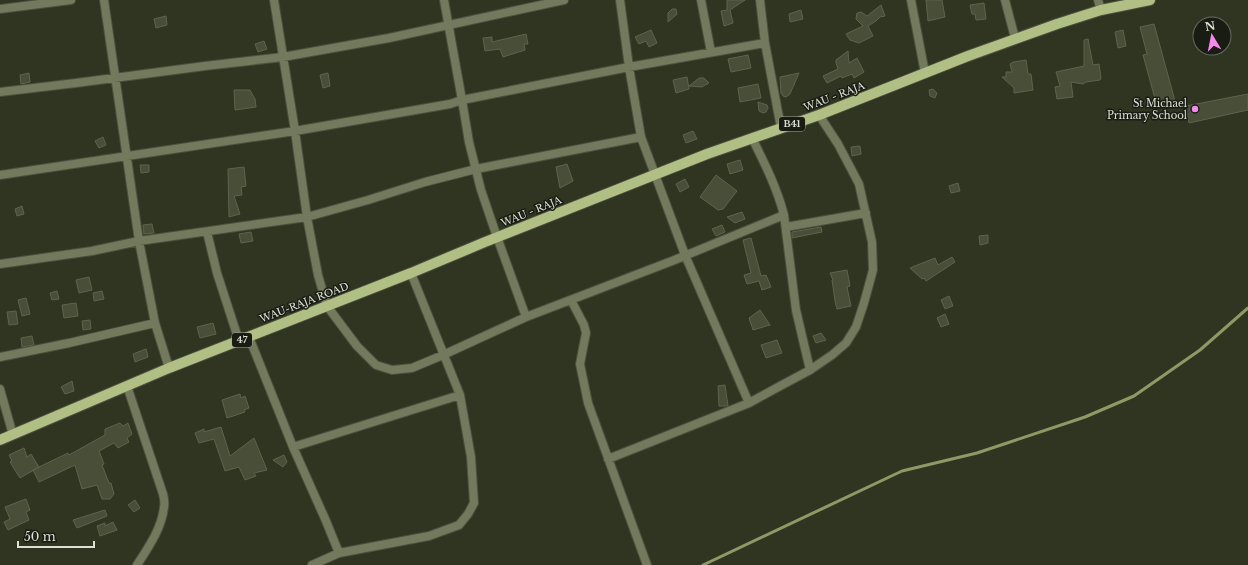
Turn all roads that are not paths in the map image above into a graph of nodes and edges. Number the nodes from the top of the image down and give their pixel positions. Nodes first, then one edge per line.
1 (71, 0) edge
2 (104, 0) edge
3 (274, 0) edge
4 (444, 0) edge
5 (564, 0) edge
6 (620, 0) edge
7 (701, 0) edge
8 (760, 0) edge
9 (911, 0) edge
10 (1006, 0) edge
11 (1098, 0) edge
12 (1150, 0) edge
13 (0, 9) edge
14 (1101, 10) junction
15 (448, 25) junction
16 (1015, 38) junction
17 (765, 43) junction
18 (711, 52) junction
19 (282, 57) junction
20 (629, 67) junction
21 (925, 73) junction
22 (114, 78) junction
23 (0, 92) edge
24 (462, 100) junction
25 (819, 115) junction
26 (781, 128) junction
27 (295, 131) junction
28 (641, 137) junction
29 (752, 138) junction
30 (126, 156) junction
31 (476, 169) junction
32 (656, 174) junction
33 (0, 175) edge
34 (866, 213) junction
35 (784, 216) junction
36 (307, 217) junction
37 (786, 227) junction
38 (207, 232) junction
39 (497, 237) junction
40 (139, 241) junction
41 (485, 242) joint
42 (684, 255) junction
43 (0, 264) edge
44 (410, 273) junction
45 (571, 300) junction
46 (326, 306) junction
47 (526, 317) junction
48 (155, 322) junction
49 (249, 336) junction
50 (238, 341) junction
51 (443, 355) junction
52 (0, 357) edge
53 (168, 368) junction
54 (810, 370) junction
55 (127, 386) junction
56 (0, 389) edge
57 (460, 395) junction
58 (749, 403) junction
59 (13, 435) junction
60 (0, 440) edge
61 (293, 447) junction
62 (608, 459) junction
63 (339, 553) junction
64 (137, 565) edge
65 (312, 565) edge
66 (647, 565) edge

1 - 13 street
2 - 22 street
3 - 19 street
4 - 15 street
5 - 15 street
6 - 20 street
7 - 18 street
8 - 17 street
9 - 21 street
10 - 16 street
11 - 14 street
12 - 14 main road, WAU - RAJA / B41
14 - 16 main road, WAU - RAJA / B41
15 - 19 street
15 - 24 street
16 - 21 main road, WAU - RAJA / B41
17 - 18 street
17 - 26 street
18 - 20 street
19 - 22 street
19 - 27 street
20 - 24 street
20 - 28 street
21 - 25 main road, WAU - RAJA / B41
22 - 23 street
22 - 30 street
24 - 27 street
24 - 31 street
25 - 26 main road, WAU - RAJA / B41
25 - 34 street
26 - 29 main road, WAU - RAJA / B41
27 - 30 street
27 - 36 street
28 - 31 street
28 - 32 street
29 - 32 main road, WAU - RAJA / B41
29 - 35 street
30 - 33 street
30 - 40 street
31 - 36 street
31 - 39 street
32 - 39 main road, WAU - RAJA / B41
32 - 42 street
34 - 37 street
34 - 54 street
35 - 37 street
35 - 42 street
36 - 38 street
36 - 46 street
37 - 54 street
38 - 40 street
38 - 50 street
39 - 41 main road, WAU - RAJA / B41
39 - 47 street
40 - 43 street
40 - 48 street
41 - 44 main road, WAU-RAJA ROAD / 47
42 - 45 street
42 - 58 street
44 - 46 main road, WAU-RAJA ROAD / 47
44 - 51 street
45 - 47 street
45 - 62 street
46 - 49 main road, WAU-RAJA ROAD / 47
46 - 51 street
47 - 51 street
48 - 52 street
48 - 53 street
49 - 50 main road, WAU-RAJA ROAD / 47
49 - 61 street
50 - 53 main road, WAU-RAJA ROAD / 47
51 - 57 street
53 - 55 main road, WAU-RAJA ROAD / 47
54 - 58 street
55 - 59 main road, WAU-RAJA ROAD / 47
55 - 64 street
56 - 59 street
57 - 61 street
57 - 63 street
58 - 62 street
59 - 60 main road, WAU-RAJA ROAD / 47
61 - 63 street
62 - 66 street
63 - 65 street

